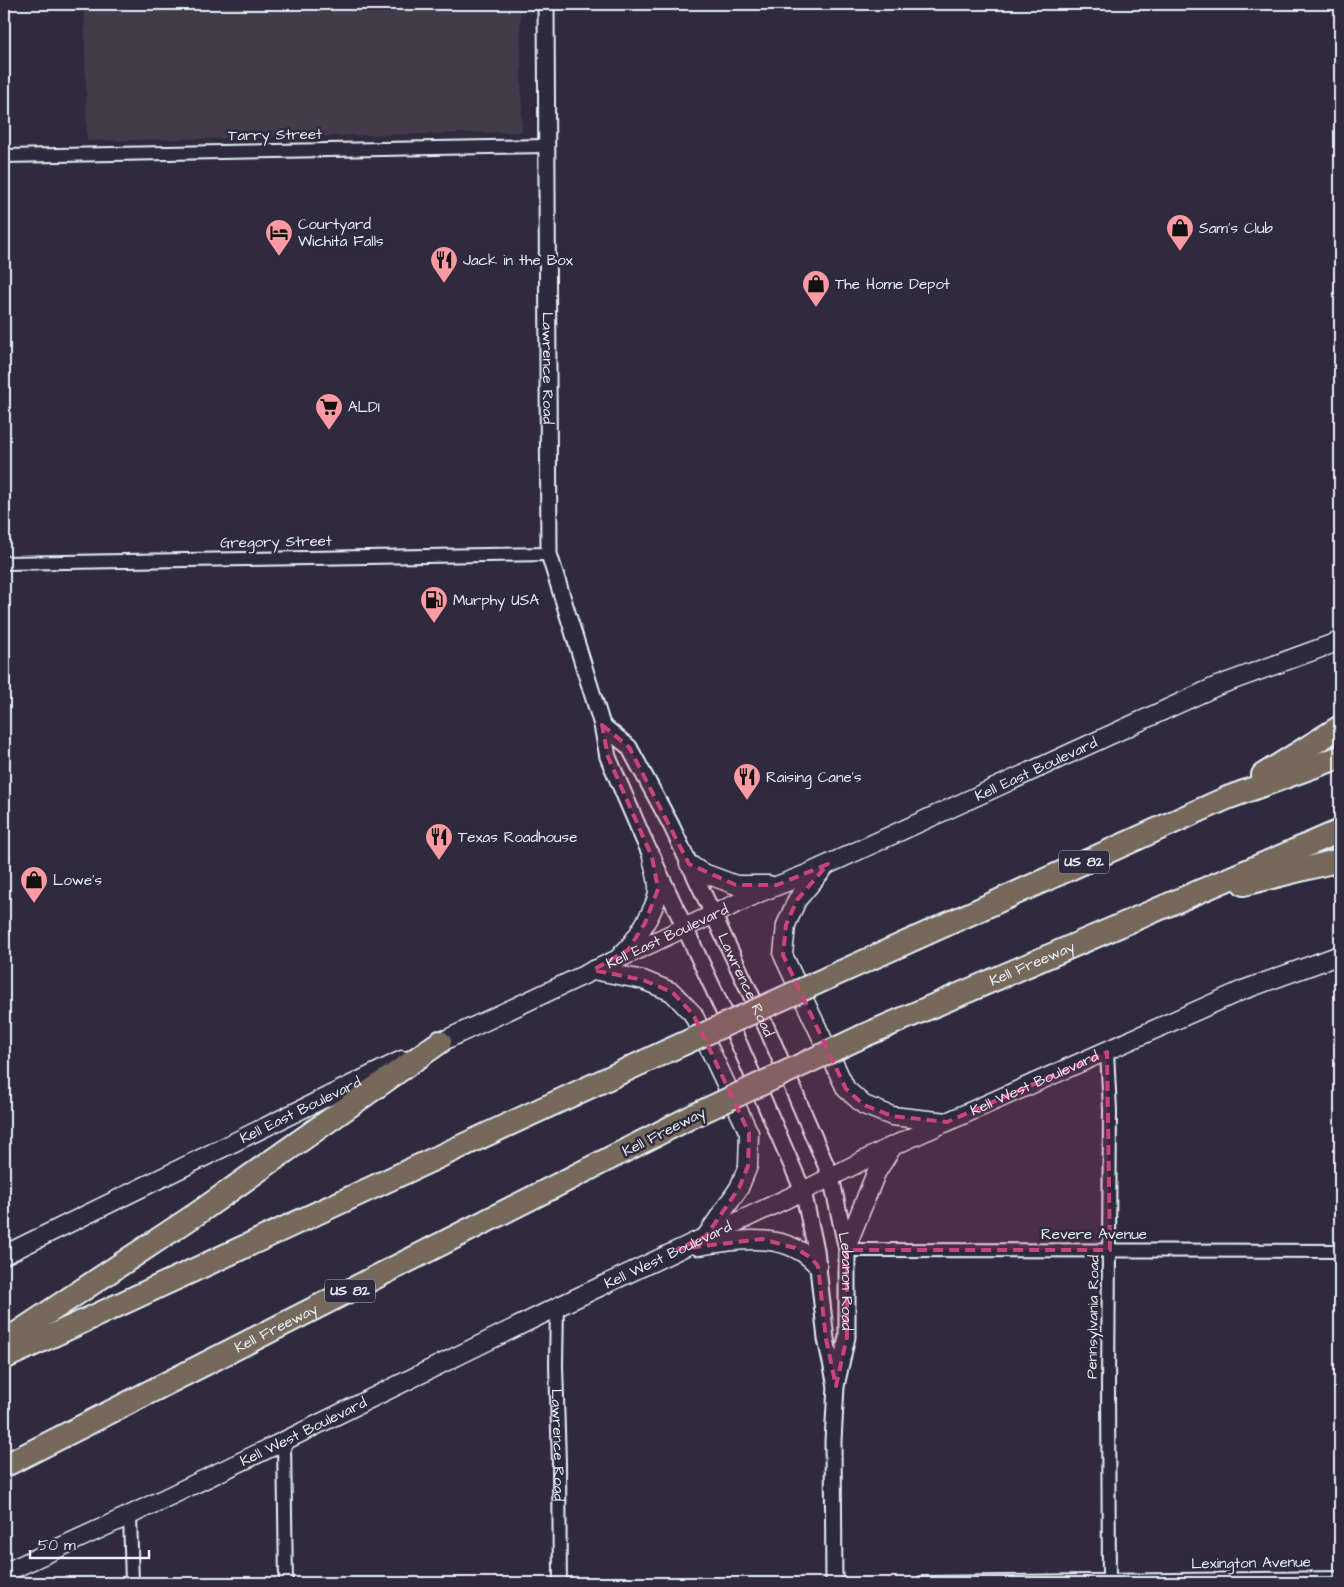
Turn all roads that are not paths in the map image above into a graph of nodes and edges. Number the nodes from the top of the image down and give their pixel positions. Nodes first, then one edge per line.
1 (546, 4) edge
2 (546, 146) junction
3 (4, 156) edge
4 (549, 554) junction
5 (4, 563) edge
6 (1340, 641) edge
7 (602, 725) junction
8 (1340, 727) edge
9 (1340, 757) edge
10 (1227, 798) junction
11 (1340, 831) edge
12 (652, 857) junction
13 (1340, 860) edge
14 (689, 864) junction
15 (828, 864) junction
16 (778, 885) junction
17 (1182, 899) junction
18 (713, 915) junction
19 (685, 928) junction
20 (1340, 955) edge
21 (617, 959) junction
22 (594, 970) junction
23 (440, 1042) junction
24 (1107, 1052) junction
25 (947, 1122) junction
26 (893, 1146) junction
27 (830, 1177) junction
28 (803, 1190) junction
29 (706, 1236) junction
30 (847, 1248) junction
31 (678, 1250) junction
32 (1110, 1250) junction
33 (1340, 1250) edge
34 (4, 1255) edge
35 (818, 1266) junction
36 (557, 1307) junction
37 (4, 1342) edge
38 (4, 1358) edge
39 (836, 1386) junction
40 (284, 1442) junction
41 (4, 1466) edge
42 (130, 1516) junction
43 (5, 1576) edge
44 (1340, 1578) edge
45 (1110, 1582) edge
46 (132, 1583) edge
47 (286, 1583) edge
48 (560, 1583) edge
49 (834, 1583) edge
50 (922, 1583) edge

1 - 2 street, Lawrence Road
2 - 3 street, Tarry Street
2 - 4 street, Lawrence Road
4 - 5 street, Gregory Street
4 - 7 street, Lawrence Road
6 - 15 main road, Kell East Boulevard
7 - 12 street, Lawrence Road
7 - 14 street, Lawrence Road
8 - 10 highway
9 - 10 highway, US 82
10 - 38 highway, US 82, bridge
11 - 17 highway, Kell Freeway / US 82
12 - 19 street, Lawrence Road
12 - 21 main road
13 - 17 highway
14 - 16 main road
14 - 18 street, Lawrence Road
15 - 16 main road, Kell East Boulevard
15 - 25 main road
16 - 18 main road, Kell East Boulevard
17 - 41 highway, Kell Freeway / US 82, bridge
18 - 19 main road, Kell East Boulevard
18 - 27 street, Lawrence Road
19 - 21 main road, Kell East Boulevard
19 - 28 street, Lawrence Road
20 - 24 main road, Kell West Boulevard
21 - 22 main road, Kell East Boulevard
22 - 23 main road, Kell East Boulevard
22 - 29 main road
23 - 34 main road, Kell East Boulevard
23 - 37 highway
24 - 25 main road, Kell West Boulevard
24 - 32 street, Pennsylvania Road
25 - 26 main road, Kell West Boulevard
26 - 27 main road, Kell West Boulevard
26 - 30 main road
27 - 28 main road, Kell West Boulevard
27 - 30 street, Lebanon Road
28 - 29 main road, Kell West Boulevard
28 - 35 street, Lebanon Road
29 - 31 main road, Kell West Boulevard
30 - 32 street, Revere Avenue
30 - 39 street, Lebanon Road
31 - 35 main road
31 - 36 main road, Kell West Boulevard
32 - 33 street, Revere Avenue
32 - 45 street, Pennsylvania Road
35 - 39 street, Lebanon Road
36 - 40 main road, Kell West Boulevard
36 - 48 street, Lawrence Road
39 - 49 street, Lebanon Road
40 - 42 main road, Kell West Boulevard
40 - 47 street
42 - 43 main road, Kell West Boulevard
42 - 46 street
44 - 45 street, Lexington Avenue
45 - 50 street, Lexington Avenue

